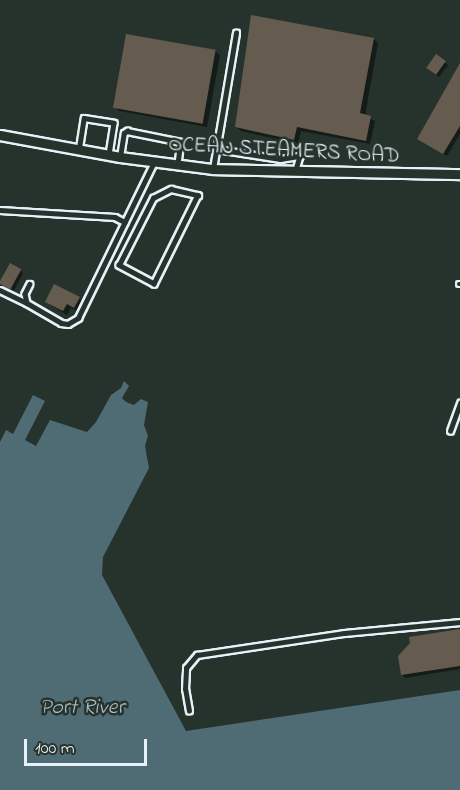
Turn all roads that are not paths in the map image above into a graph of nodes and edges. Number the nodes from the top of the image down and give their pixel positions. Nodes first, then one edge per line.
1 (236, 33) dead end
2 (0, 135) edge
3 (79, 148) junction
4 (217, 149) junction
5 (109, 154) junction
6 (120, 157) junction
7 (154, 162) junction
8 (177, 166) junction
9 (213, 169) junction
10 (296, 173) junction
11 (460, 174) edge
12 (0, 210) edge
13 (125, 222) junction
14 (110, 255) junction
15 (121, 261) junction
16 (30, 284) dead end
17 (0, 290) edge
18 (27, 303) junction
19 (460, 403) edge
20 (450, 431) dead end
21 (460, 622) edge
22 (189, 711) dead end

1 - 4 lane
2 - 3 street, OCEAN STEAMERS ROAD
3 - 5 street, OCEAN STEAMERS ROAD
3 - 5 lane
4 - 9 lane
4 - 10 lane
5 - 6 street, OCEAN STEAMERS ROAD
6 - 7 street, OCEAN STEAMERS ROAD
6 - 8 lane
7 - 8 street, OCEAN STEAMERS ROAD
7 - 13 lane
8 - 9 street, OCEAN STEAMERS ROAD
9 - 10 street, OCEAN STEAMERS ROAD
10 - 11 street, OCEAN STEAMERS ROAD
12 - 13 lane
13 - 14 lane
14 - 15 lane
14 - 18 lane
15 - 15 lane
16 - 18 lane
17 - 18 lane
19 - 20 lane
21 - 22 lane

